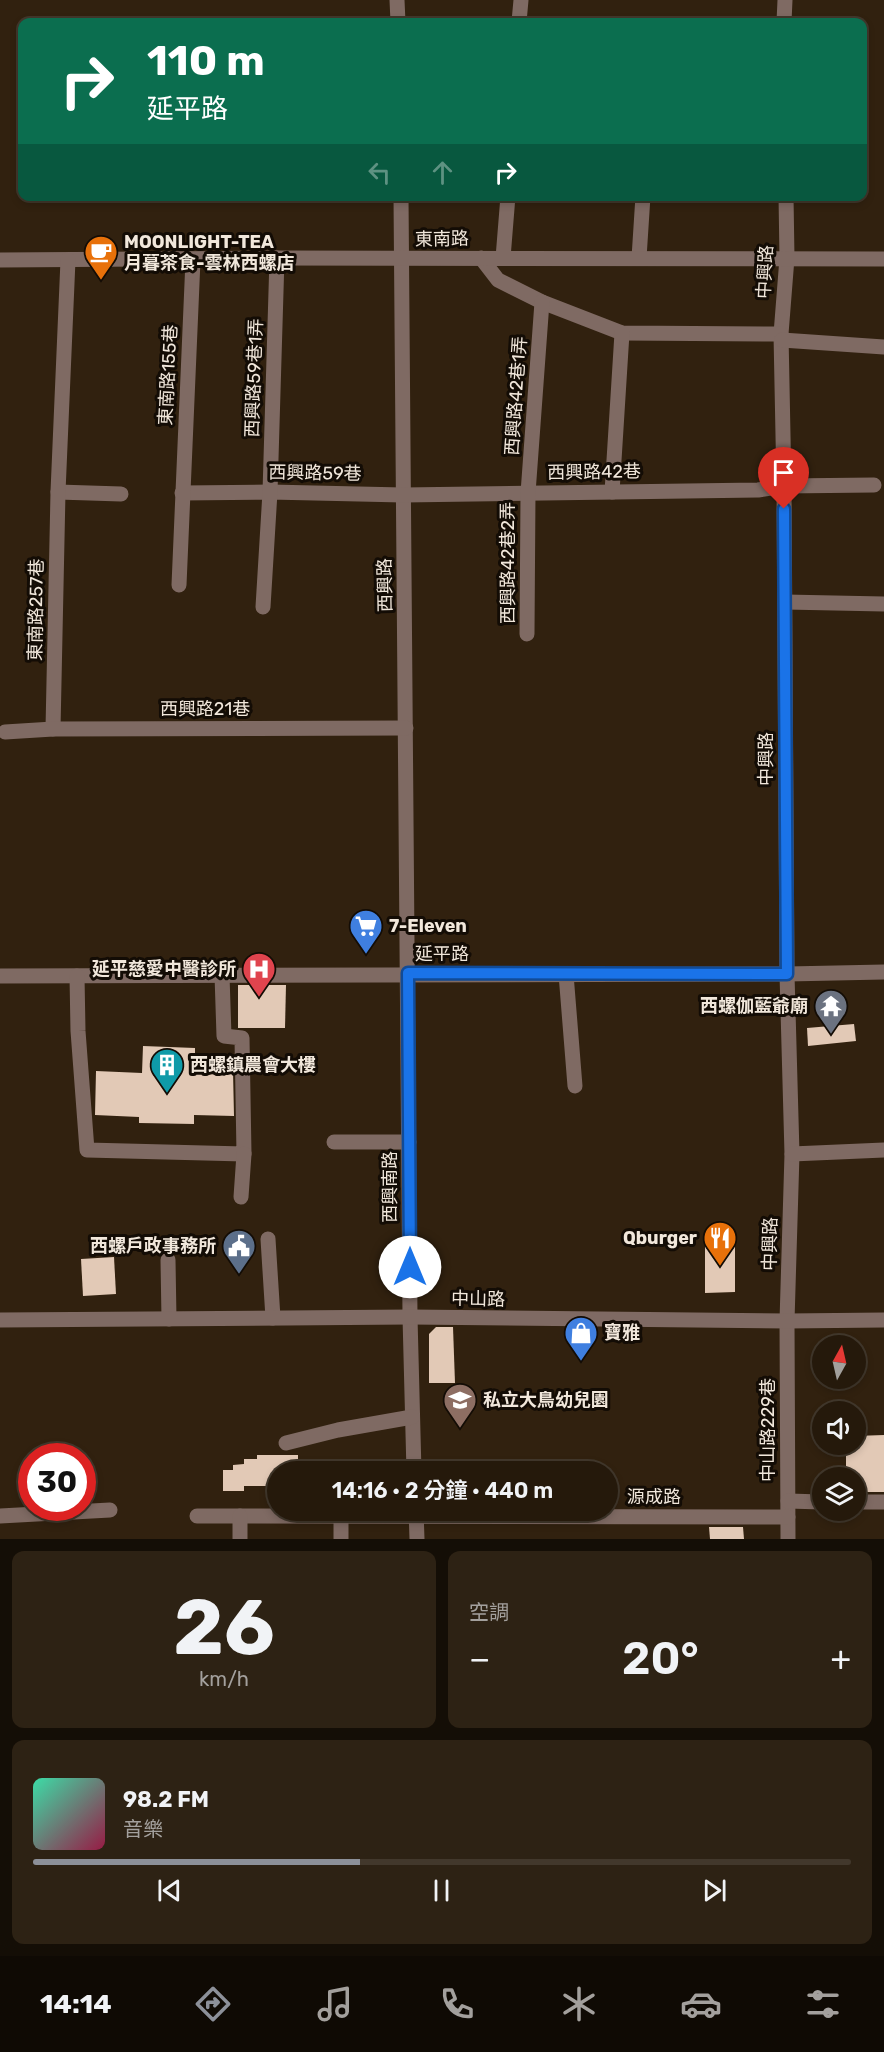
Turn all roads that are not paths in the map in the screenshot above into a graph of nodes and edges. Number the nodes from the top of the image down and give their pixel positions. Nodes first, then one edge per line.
1 (397, 0) edge
2 (521, 0) edge
3 (785, 0) edge
4 (398, 18) edge
5 (519, 18) edge
6 (784, 18) edge
7 (401, 201) edge
8 (508, 201) edge
9 (643, 201) edge
10 (786, 201) edge
11 (277, 258) junction
12 (481, 258) junction
13 (504, 258) junction
14 (639, 258) junction
15 (787, 258) junction
16 (402, 259) junction
17 (0, 260) edge
18 (68, 260) junction
19 (193, 260) junction
20 (884, 260) edge
21 (542, 302) junction
22 (622, 333) junction
23 (781, 337) junction
24 (884, 347) edge
25 (874, 485) dead end
26 (784, 486) junction
27 (58, 492) junction
28 (270, 492) junction
29 (612, 492) junction
30 (182, 493) junction
31 (528, 493) junction
32 (121, 494) dead end
33 (403, 495) junction
34 (179, 585) dead end
35 (785, 602) junction
36 (884, 604) edge
37 (263, 607) dead end
38 (527, 634) dead end
39 (406, 728) junction
40 (54, 729) junction
41 (5, 732) dead end
42 (884, 972) edge
43 (408, 973) junction
44 (566, 974) junction
45 (787, 974) junction
46 (222, 975) junction
47 (0, 976) edge
48 (76, 976) junction
49 (575, 1086) dead end
50 (334, 1142) dead end
51 (409, 1142) junction
52 (884, 1150) edge
53 (244, 1154) junction
54 (792, 1154) junction
55 (242, 1197) dead end
56 (268, 1239) dead end
57 (168, 1260) dead end
58 (410, 1317) junction
59 (273, 1318) junction
60 (169, 1319) junction
61 (0, 1320) edge
62 (884, 1320) edge
63 (787, 1321) junction
64 (412, 1417) junction
65 (286, 1443) dead end
66 (414, 1461) edge
67 (866, 1502) edge
68 (884, 1502) edge
69 (812, 1504) edge
70 (788, 1509) junction
71 (110, 1510) dead end
72 (618, 1511) edge
73 (0, 1516) edge
74 (197, 1516) dead end
75 (240, 1516) junction
76 (267, 1516) edge
77 (341, 1521) edge
78 (416, 1521) edge
79 (240, 1539) edge
80 (341, 1539) edge
81 (417, 1539) edge
82 (788, 1539) edge

1 - 4 street
2 - 5 street
3 - 6 street
7 - 16 street, 西興路
8 - 13 street
9 - 14 street
10 - 15 street, 中興路
11 - 16 street, 東南路
11 - 19 street, 東南路
11 - 28 street, 西興路59巷1弄
12 - 13 street, 東南路
12 - 16 street, 東南路
12 - 21 street
13 - 14 street, 東南路
14 - 15 street, 東南路
15 - 20 street, 東南路
15 - 23 street, 中興路
16 - 33 street, 西興路
17 - 18 street, 東南路
18 - 19 street, 東南路
18 - 27 street, 東南路257巷
19 - 30 street, 東南路155巷
21 - 22 street
21 - 31 street, 西興路42巷1弄
22 - 23 street
22 - 29 street
23 - 24 street
23 - 26 street, 中興路
25 - 26 street, 西興路42巷
26 - 29 street, 西興路42巷
26 - 35 street, 中興路
27 - 32 street
27 - 40 street, 東南路257巷
28 - 30 street, 西興路59巷
28 - 33 street, 西興路59巷
28 - 37 street, 西興路59巷1弄
29 - 31 street, 西興路42巷
30 - 34 street, 東南路155巷
31 - 33 street, 西興路42巷
31 - 38 street, 西興路42巷2弄
33 - 39 street, 西興路
35 - 36 street
35 - 45 street, 中興路
39 - 40 street, 西興路21巷
39 - 43 street, 西興路
40 - 41 street, 西興路21巷
42 - 45 street, 延平路
43 - 44 street, 延平路
43 - 46 street, 延平路
43 - 51 street, 西興南路
44 - 45 street, 延平路
44 - 49 street
45 - 54 street, 中興路
46 - 48 street, 延平路
46 - 53 street
47 - 48 street, 延平路
48 - 53 street
50 - 51 street
51 - 58 street, 西興南路
52 - 54 street
53 - 55 street
54 - 63 street, 中興路
56 - 59 street
57 - 60 street
58 - 59 street, 中山路
58 - 63 street, 中山路
58 - 64 street, 西興南路
59 - 60 street, 中山路
60 - 61 street, 中山路
62 - 63 street, 中山路
63 - 70 street, 中山路229巷
64 - 65 street
64 - 66 street, 西興南路
67 - 68 street
69 - 70 street, 源成路
70 - 72 street, 源成路
70 - 82 street, 中山路229巷
71 - 73 street
74 - 75 street, 源成路
75 - 76 street, 源成路
75 - 79 street
77 - 80 street
78 - 81 street

